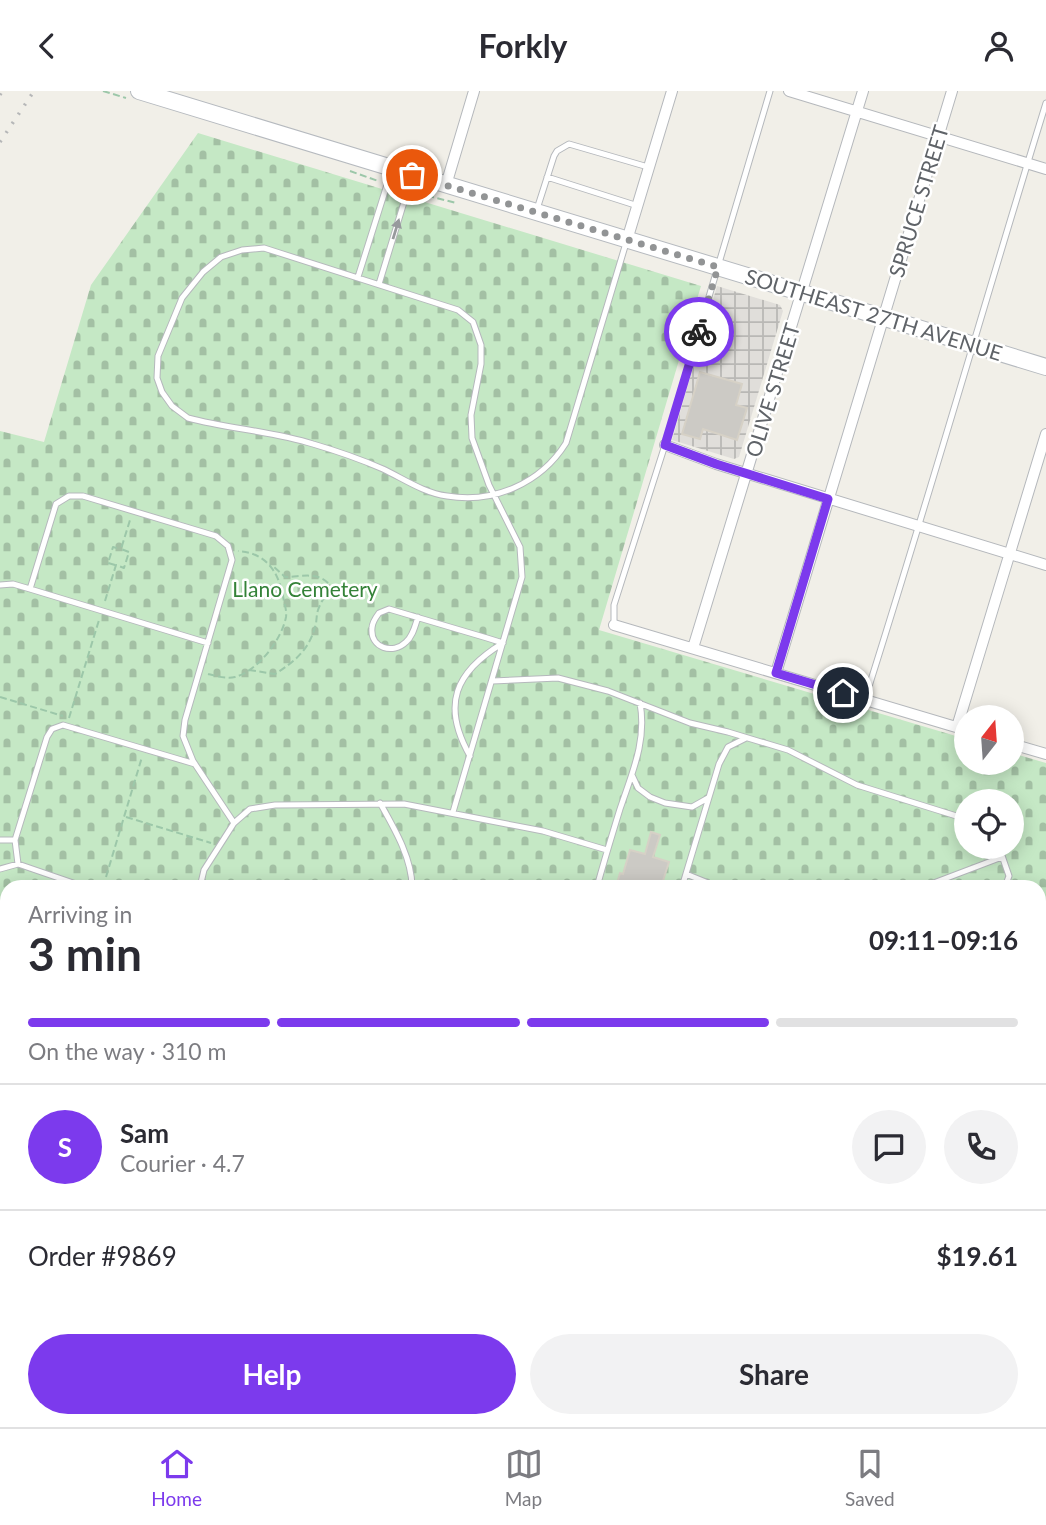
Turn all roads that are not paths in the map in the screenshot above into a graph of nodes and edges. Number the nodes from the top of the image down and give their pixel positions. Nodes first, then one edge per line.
1 (474, 91) edge
2 (673, 91) edge
3 (770, 91) edge
4 (789, 91) edge
5 (863, 91) edge
6 (952, 91) edge
7 (137, 96) edge
8 (1046, 103) edge
9 (857, 111) junction
10 (938, 136) junction
11 (1027, 164) junction
12 (649, 168) junction
13 (391, 169) junction
14 (1046, 169) edge
15 (412, 175) junction
16 (547, 177) junction
17 (446, 185) junction
18 (638, 206) junction
19 (537, 212) junction
20 (627, 240) junction
21 (718, 267) junction
22 (358, 277) junction
23 (379, 284) junction
24 (802, 293) junction
25 (883, 317) junction
26 (972, 344) junction
27 (1046, 367) edge
28 (1046, 434) edge
29 (665, 445) junction
30 (747, 474) junction
31 (494, 494) junction
32 (828, 499) junction
33 (920, 527) junction
34 (1009, 554) junction
35 (1046, 565) edge
36 (0, 585) edge
37 (30, 589) junction
38 (418, 617) junction
39 (614, 625) joint
40 (208, 643) junction
41 (503, 643) junction
42 (693, 648) junction
43 (776, 673) junction
44 (492, 681) junction
45 (865, 699) junction
46 (640, 703) junction
47 (967, 705) edge
48 (954, 726) edge
49 (747, 737) junction
50 (1024, 748) edge
51 (1046, 754) edge
52 (470, 756) junction
53 (195, 764) junction
54 (632, 775) junction
55 (708, 798) junction
56 (380, 803) junction
57 (453, 812) junction
58 (954, 815) edge
59 (234, 824) junction
60 (0, 840) edge
61 (15, 840) junction
62 (607, 850) junction
63 (997, 859) edge
64 (1003, 859) edge
65 (19, 864) junction
66 (0, 869) edge
67 (686, 874) junction
68 (65, 880) edge
69 (202, 880) edge
70 (412, 880) edge
71 (599, 880) edge
72 (684, 880) edge
73 (701, 880) edge
74 (941, 880) edge
75 (1008, 880) edge

1 - 17 street
2 - 12 street
3 - 21 lane
4 - 9 street
5 - 9 street, OLIVE STREET
6 - 10 street, SPRUCE STREET
7 - 13 main road, SOUTHEAST 27TH AVENUE
8 - 11 lane
9 - 10 street
9 - 24 street, OLIVE STREET
10 - 11 street
10 - 25 street, SPRUCE STREET
11 - 14 street
11 - 26 lane
12 - 16 lane
12 - 18 street
13 - 15 main road, SOUTHEAST 27TH AVENUE
13 - 22 lane
15 - 17 main road, SOUTHEAST 27TH AVENUE
23 -> 15 lane
16 - 18 lane
16 - 19 lane
17 - 19 main road, SOUTHEAST 27TH AVENUE
18 - 20 street
19 - 20 main road, SOUTHEAST 27TH AVENUE
20 - 21 main road, SOUTHEAST 27TH AVENUE
20 - 31 lane
21 - 24 main road, SOUTHEAST 27TH AVENUE
21 - 29 lane
22 - 23 lane
22 - 31 lane
23 - 31 lane
24 - 25 main road, SOUTHEAST 27TH AVENUE
24 - 30 street, OLIVE STREET
25 - 26 main road, SOUTHEAST 27TH AVENUE
25 - 32 street, SPRUCE STREET
26 - 27 main road, SOUTHEAST 27TH AVENUE
26 - 33 lane
28 - 34 street
29 - 30 street
29 - 39 lane
30 - 32 street
30 - 42 street, OLIVE STREET
31 - 41 lane
32 - 33 street
32 - 43 street, SPRUCE STREET
33 - 34 street
33 - 45 lane
34 - 35 street
34 - 47 street
36 - 37 lane
37 - 40 lane
37 - 40 lane
38 - 38 lane
38 - 41 lane
39 - 42 street
40 - 53 lane
41 - 44 lane
41 - 52 lane
42 - 43 street
43 - 45 street
44 - 46 lane
44 - 52 lane
45 - 48 street
46 - 49 lane
46 - 54 lane
49 - 55 lane
49 - 58 lane
50 - 51 street
52 - 57 lane
53 - 59 lane
53 - 61 lane
54 - 55 lane
54 - 62 lane
55 - 67 lane
56 - 57 lane
56 - 59 lane
56 - 70 lane
57 - 62 lane
59 - 69 lane
60 - 61 lane
61 - 65 lane
62 - 71 lane
63 - 74 lane
64 - 75 lane
65 - 66 lane
65 - 68 lane
67 - 72 lane
67 - 73 lane

